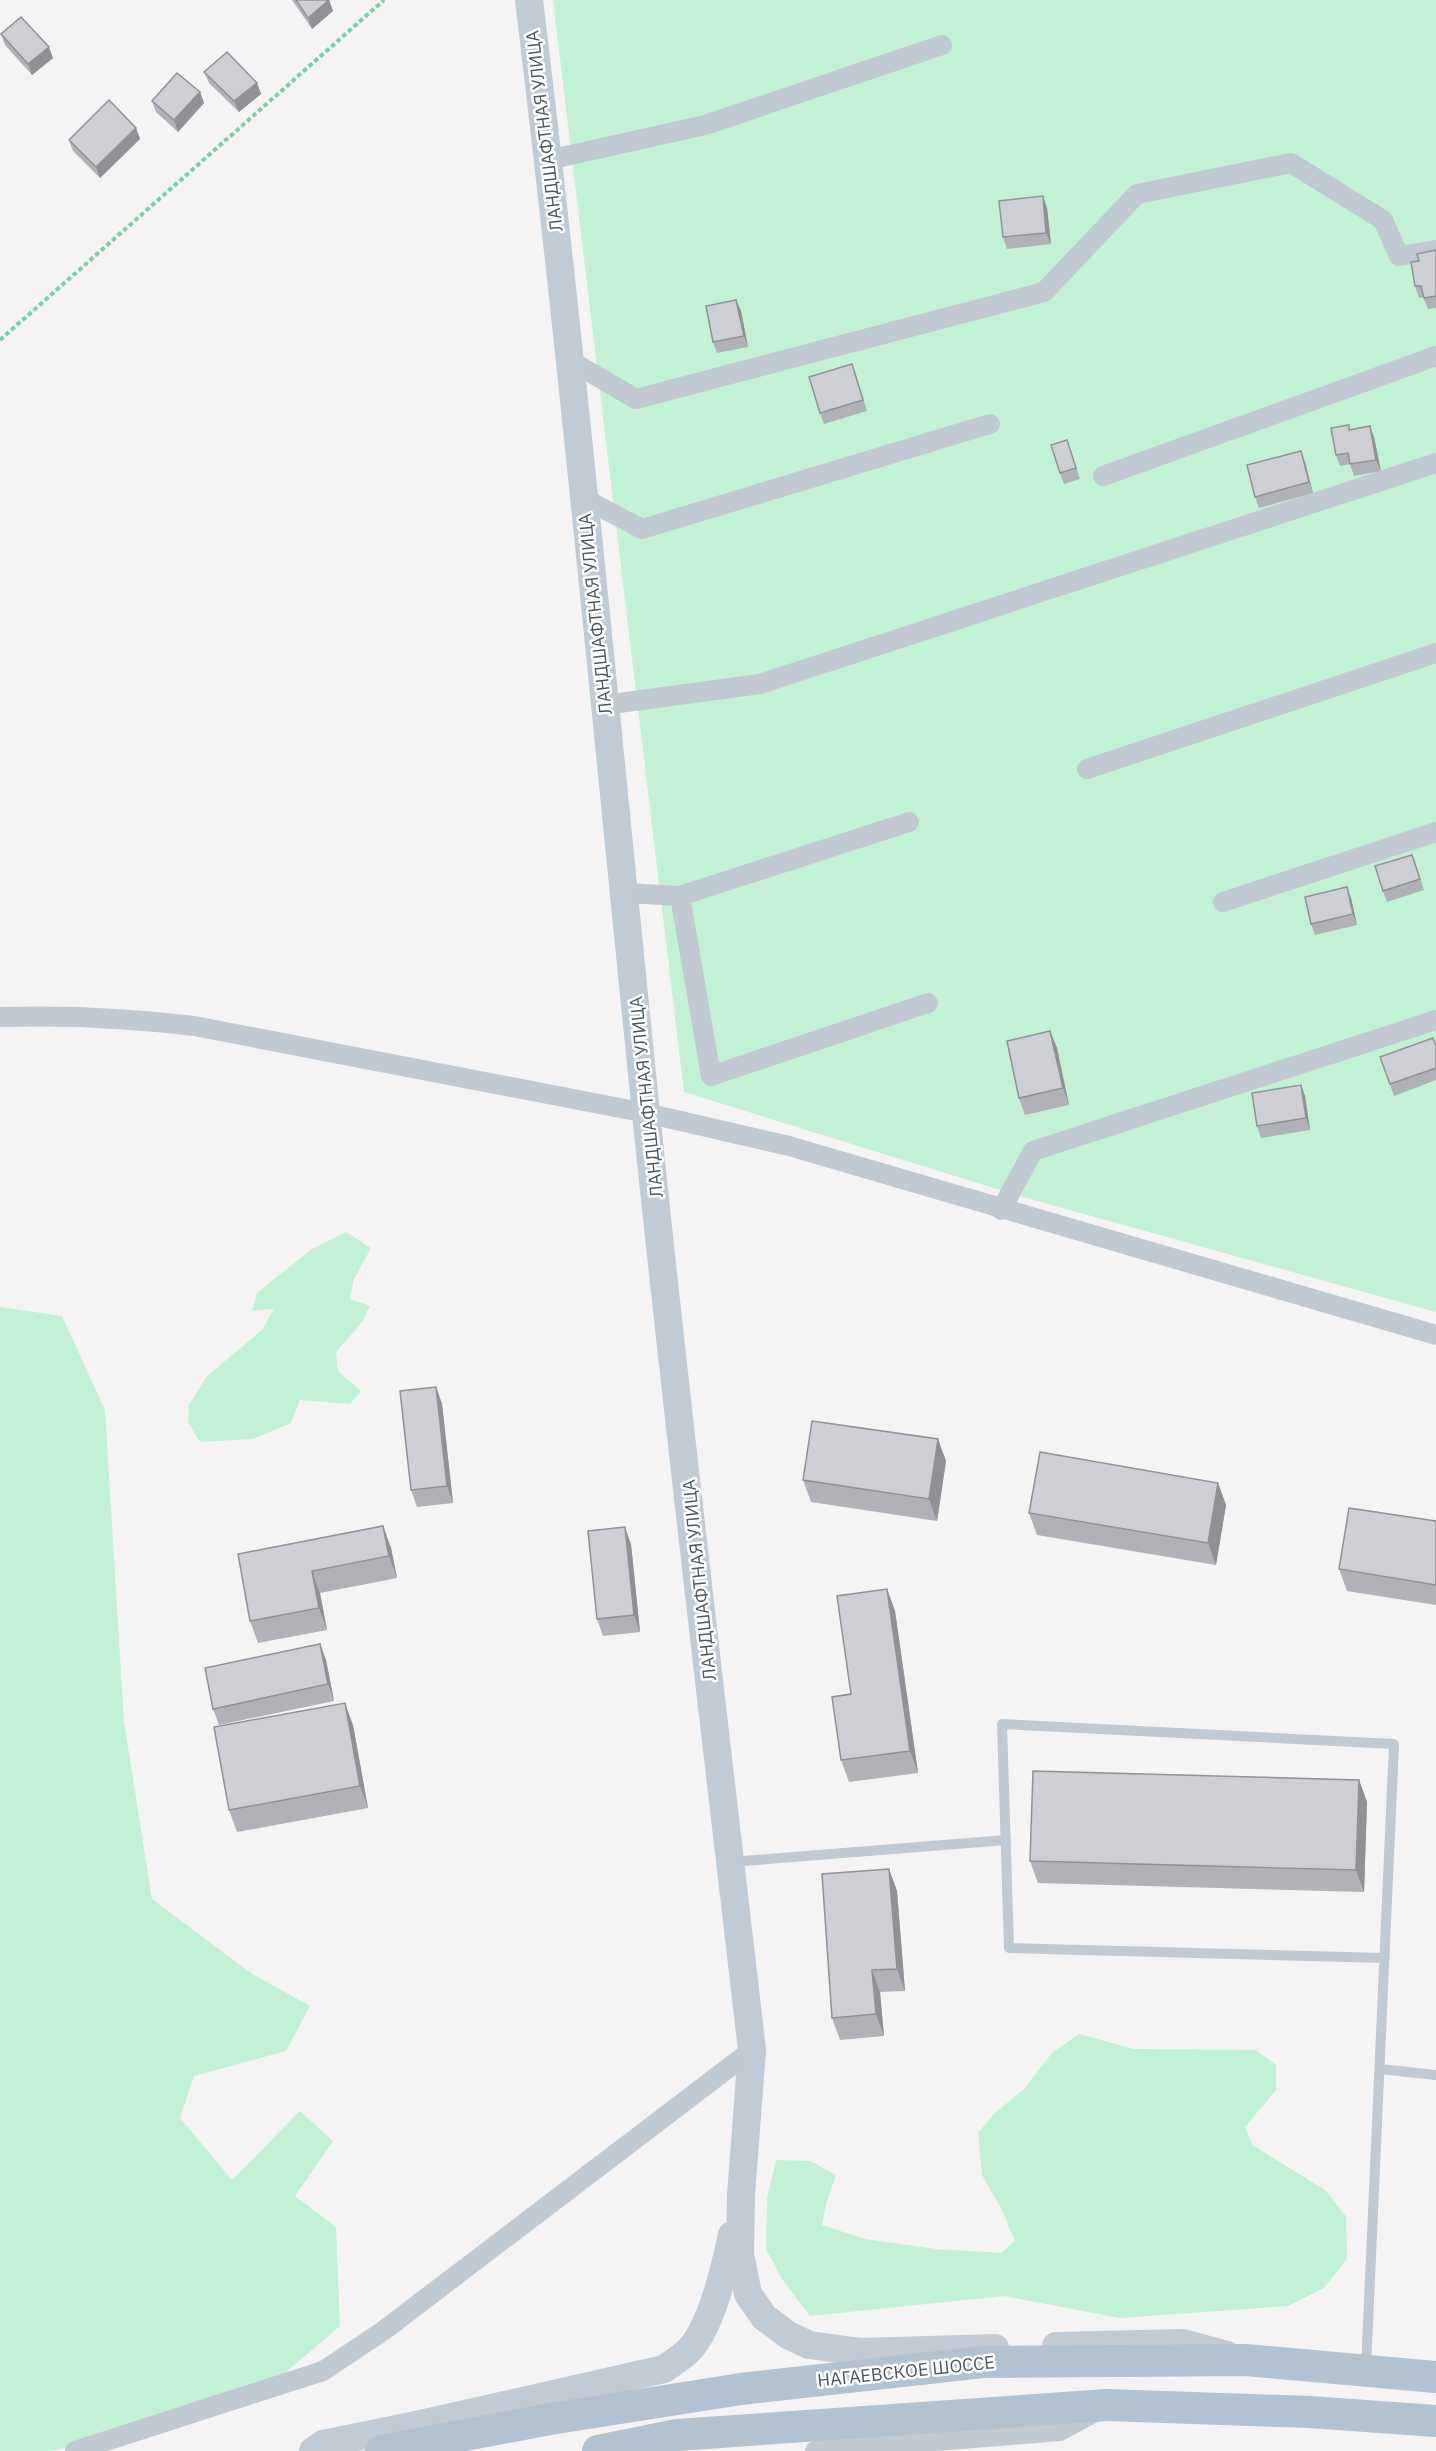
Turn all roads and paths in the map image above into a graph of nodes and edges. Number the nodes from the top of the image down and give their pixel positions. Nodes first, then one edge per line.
1 (384, 0) edge
2 (529, 0) edge
3 (942, 45) dead end
4 (548, 160) junction
5 (1436, 250) edge
6 (0, 340) edge
7 (1436, 356) edge
8 (569, 360) junction
9 (990, 424) dead end
10 (1436, 463) edge
11 (1103, 476) dead end
12 (583, 498) junction
13 (1436, 653) edge
14 (604, 705) junction
15 (1087, 769) dead end
16 (909, 822) dead end
17 (1436, 832) edge
18 (626, 893) junction
19 (680, 896) junction
20 (1224, 902) dead end
21 (928, 1003) dead end
22 (0, 1017) edge
23 (1436, 1020) edge
24 (646, 1113) junction
25 (1001, 1210) junction
26 (1436, 1335) edge
27 (1006, 1840) junction
28 (730, 1862) junction
29 (1385, 1958) junction
30 (752, 2050) junction
31 (1380, 2069) junction
32 (1436, 2075) edge
33 (741, 2195) junction
34 (1246, 2360) junction
35 (1366, 2371) junction
36 (1436, 2377) edge
37 (1107, 2405) junction
38 (1436, 2421) edge
39 (75, 2451) edge
40 (313, 2451) edge
41 (381, 2451) edge
42 (598, 2451) edge
43 (815, 2451) edge

1 - 6 path
2 - 4 street, ЛАНДШАФТНАЯ УЛИЦА
3 - 4 street
4 - 8 street, ЛАНДШАФТНАЯ УЛИЦА
5 - 8 street
7 - 11 street
8 - 12 street, ЛАНДШАФТНАЯ УЛИЦА
9 - 12 street
10 - 14 street
12 - 14 street, ЛАНДШАФТНАЯ УЛИЦА
13 - 15 street
14 - 18 street, ЛАНДШАФТНАЯ УЛИЦА
16 - 19 street
17 - 20 street
18 - 19 street
18 - 24 street, ЛАНДШАФТНАЯ УЛИЦА
19 - 21 street
22 - 24 street
23 - 25 street
24 - 25 street
24 - 28 street, ЛАНДШАФТНАЯ УЛИЦА
25 - 26 street
27 - 28 lane
27 - 29 lane
27 - 29 lane
28 - 30 street, ЛАНДШАФТНАЯ УЛИЦА
29 - 31 lane
30 - 33 street, ЛАНДШАФТНАЯ УЛИЦА
30 - 39 street
31 - 32 lane
31 - 35 lane
33 - 34 street
33 - 40 street
34 - 35 main road, НАГАЕВСКОЕ ШОССЕ
34 - 41 main road, НАГАЕВСКОЕ ШОССЕ
35 - 36 main road, НАГАЕВСКОЕ ШОССЕ
37 - 38 main road
37 - 42 main road
37 - 43 street

